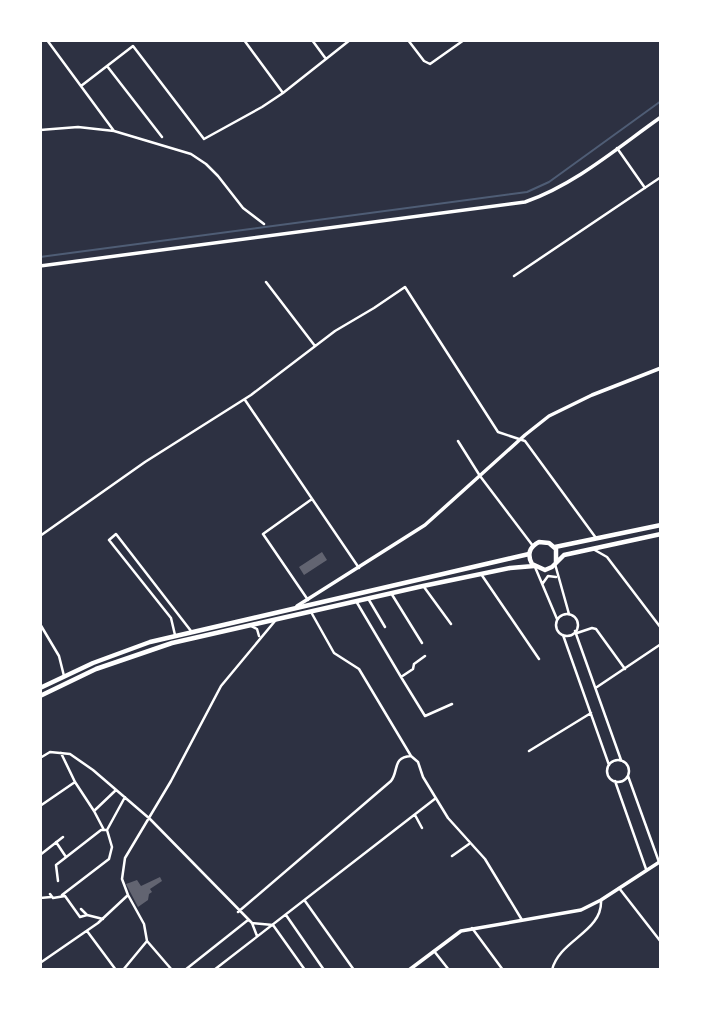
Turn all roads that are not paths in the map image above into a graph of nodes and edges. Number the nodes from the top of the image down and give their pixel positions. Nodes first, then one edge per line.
1 (47, 40) edge
2 (244, 40) edge
3 (312, 40) edge
4 (350, 40) edge
5 (408, 40) edge
6 (464, 40) edge
7 (326, 59) junction
8 (107, 66) junction
9 (81, 86) junction
10 (283, 93) junction
11 (661, 117) edge
12 (40, 130) edge
13 (114, 131) junction
14 (162, 137) dead end
15 (617, 148) junction
16 (661, 177) edge
17 (645, 188) junction
18 (264, 224) dead end
19 (40, 266) edge
20 (513, 276) dead end
21 (266, 282) dead end
22 (316, 346) junction
23 (661, 368) edge
24 (245, 400) junction
25 (521, 438) junction
26 (458, 441) dead end
27 (480, 476) junction
28 (313, 499) junction
29 (661, 526) edge
30 (661, 534) edge
31 (40, 536) edge
32 (596, 540) junction
33 (609, 545) junction
34 (533, 546) junction
35 (555, 547) junction
36 (592, 549) junction
37 (529, 554) junction
38 (607, 557) junction
39 (555, 562) junction
40 (534, 567) junction
41 (359, 568) junction
42 (481, 574) junction
43 (558, 579) junction
44 (543, 584) junction
45 (424, 586) junction
46 (320, 593) junction
47 (391, 593) junction
48 (368, 598) junction
49 (308, 600) junction
50 (356, 601) junction
51 (324, 602) junction
52 (287, 610) junction
53 (311, 612) junction
54 (569, 614) junction
55 (288, 617) junction
56 (276, 620) junction
57 (557, 620) junction
58 (40, 624) edge
59 (451, 624) dead end
60 (250, 625) junction
61 (385, 627) dead end
62 (661, 628) edge
63 (191, 631) junction
64 (576, 632) junction
65 (175, 635) junction
66 (563, 635) junction
67 (258, 639) junction
68 (422, 643) dead end
69 (661, 645) edge
70 (425, 656) dead end
71 (539, 659) dead end
72 (625, 669) junction
73 (64, 676) junction
74 (401, 677) junction
75 (40, 688) edge
76 (596, 688) junction
77 (40, 696) edge
78 (452, 704) dead end
79 (591, 713) junction
80 (529, 751) dead end
81 (61, 753) junction
82 (411, 756) junction
83 (40, 758) edge
84 (621, 760) junction
85 (609, 765) junction
86 (628, 776) junction
87 (615, 781) junction
88 (75, 782) junction
89 (116, 789) junction
90 (125, 797) junction
91 (436, 798) junction
92 (40, 806) edge
93 (94, 811) junction
94 (414, 814) junction
95 (149, 819) junction
96 (422, 828) dead end
97 (106, 830) junction
98 (62, 837) dead end
99 (56, 842) junction
100 (470, 843) junction
101 (40, 855) edge
102 (452, 856) dead end
103 (66, 857) junction
104 (660, 861) edge
105 (646, 869) junction
106 (58, 881) dead end
107 (619, 888) junction
108 (62, 895) junction
109 (128, 895) junction
110 (40, 898) edge
111 (304, 900) junction
112 (601, 900) junction
113 (81, 909) dead end
114 (239, 912) junction
115 (87, 915) junction
116 (285, 915) junction
117 (103, 919) junction
118 (522, 920) junction
119 (250, 921) junction
120 (272, 925) junction
121 (472, 928) junction
122 (86, 931) junction
123 (257, 936) junction
124 (147, 941) junction
125 (661, 942) edge
126 (434, 951) junction
127 (40, 962) edge
128 (170, 969) edge
129 (116, 970) edge
130 (123, 970) edge
131 (185, 970) edge
132 (214, 970) edge
133 (306, 970) edge
134 (324, 970) edge
135 (354, 970) edge
136 (410, 970) edge
137 (449, 970) edge
138 (503, 970) edge
139 (552, 970) edge

1 - 9 street
2 - 10 street
3 - 7 street
4 - 7 street
5 - 6 street
7 - 10 street
8 - 9 street
8 - 10 street
8 - 14 street
9 - 13 street
11 - 15 street
12 - 13 street
13 - 18 street
15 - 17 street
15 - 19 street
16 - 17 street
17 - 20 street
21 - 22 street
22 - 24 street
22 - 25 street
23 - 25 street
24 - 28 street
24 - 31 street
25 - 27 street
25 - 32 street
26 - 27 street
27 - 34 street
27 - 41 street
28 - 41 street
28 - 49 street
29 - 32 main road
30 - 33 main road
32 - 35 main road
33 - 36 main road
33 - 38 street
34 - 35 main road
34 - 37 main road
35 - 39 main road
36 - 38 street
36 - 39 main road
37 - 40 main road
37 - 51 main road
38 - 62 street
39 - 40 main road
39 - 43 street
40 - 42 main road
40 - 44 street
41 - 46 street
42 - 45 main road
42 - 71 street
43 - 44 street
43 - 54 street
44 - 57 street
45 - 47 main road
45 - 59 street
46 - 49 street
46 - 51 street
47 - 48 main road
47 - 68 street
48 - 50 main road
48 - 61 street
49 - 52 street
50 - 53 main road
50 - 74 street
51 - 52 main road
52 - 55 main road
52 - 56 main road
52 - 63 main road
53 - 55 main road
53 - 82 street
54 - 57 street
54 - 64 street
55 - 56 main road
56 - 60 main road
56 - 67 street
57 - 66 street
58 - 73 street
60 - 67 street
60 - 77 main road
63 - 65 main road
63 - 65 street
64 - 66 street
64 - 72 street
64 - 76 street
65 - 73 main road
66 - 79 street
67 - 95 street
69 - 72 street
70 - 74 street
72 - 76 street
73 - 75 main road
74 - 78 street
76 - 84 street
79 - 80 street
79 - 85 street
81 - 83 street
81 - 88 street
81 - 89 street
82 - 91 street
82 - 114 street
84 - 85 street
84 - 86 street
85 - 87 street
86 - 87 street
86 - 104 street
87 - 105 street
88 - 92 street
88 - 93 street
89 - 90 street
89 - 93 street
90 - 95 street
90 - 97 street
91 - 94 street
91 - 100 street
93 - 97 street
94 - 96 street
94 - 111 street
95 - 109 street
95 - 114 street
97 - 103 street
97 - 108 street
98 - 99 street
99 - 101 street
99 - 103 street
100 - 102 street
100 - 118 street
103 - 106 street
104 - 105 street
105 - 107 street
107 - 112 street
107 - 125 street
108 - 110 street
108 - 115 street
109 - 117 street
109 - 124 street
111 - 116 street
111 - 135 street
112 - 118 street
112 - 139 street
113 - 115 street
114 - 119 street
115 - 117 street
116 - 120 street
116 - 134 street
117 - 122 street
118 - 121 street
119 - 120 street
119 - 123 street
119 - 131 street
120 - 123 street
120 - 133 street
121 - 126 street
121 - 138 street
122 - 127 street
122 - 129 street
123 - 132 street
124 - 128 street
124 - 130 street
126 - 136 street
126 - 137 street

